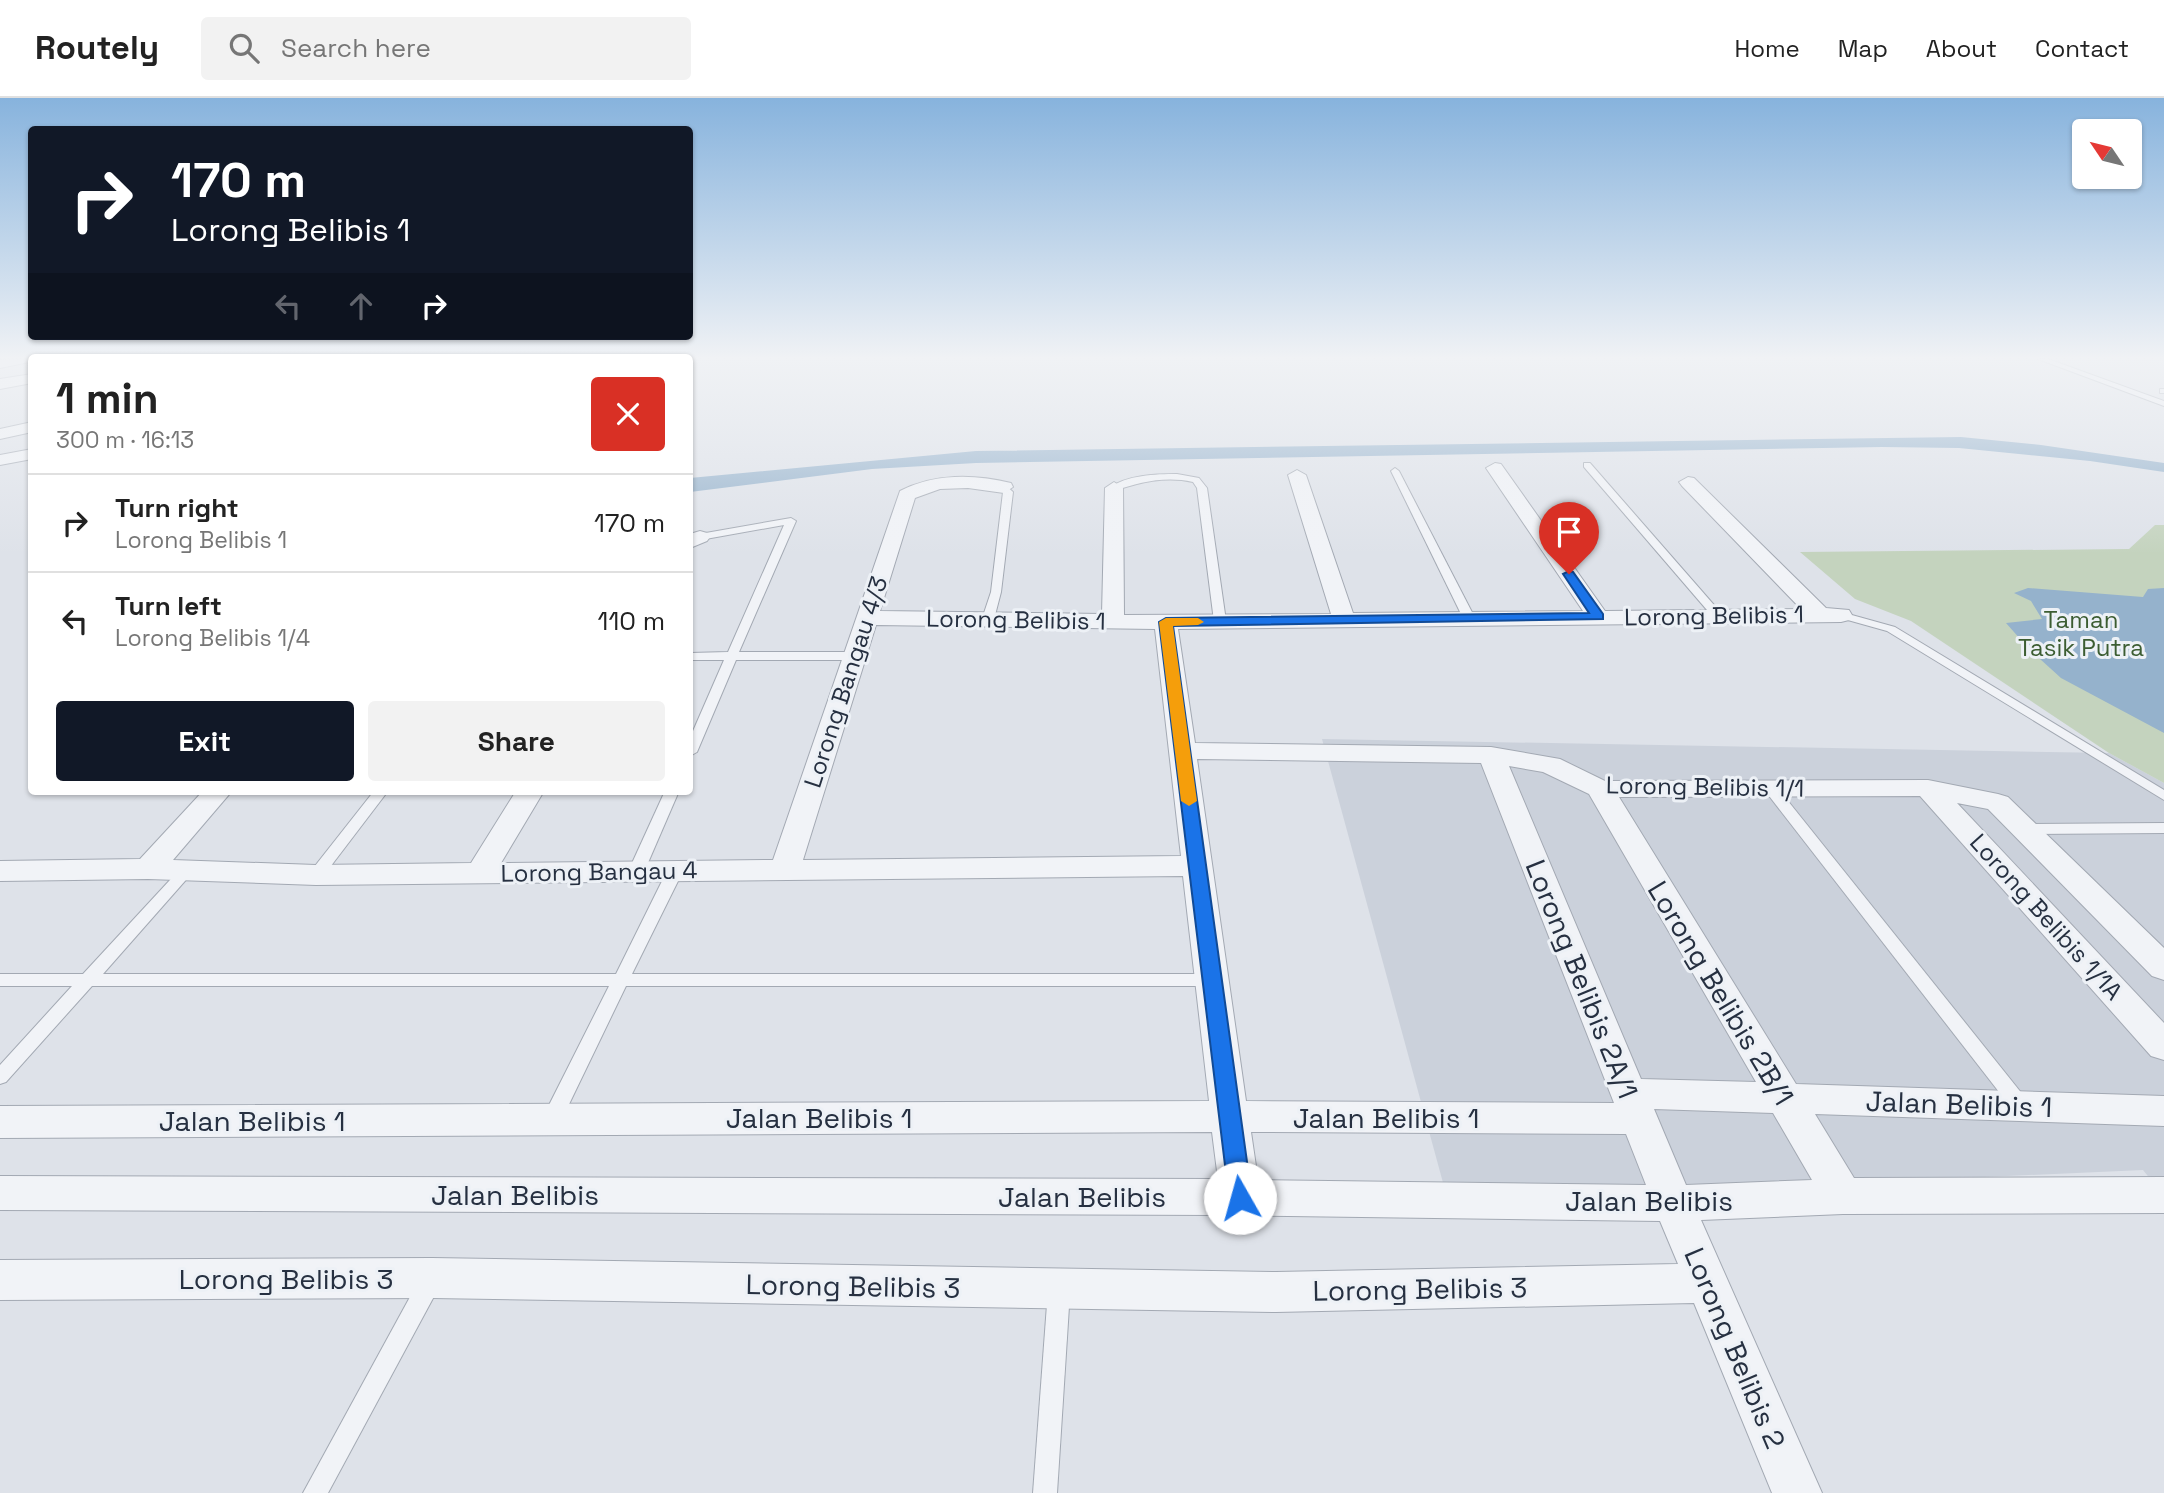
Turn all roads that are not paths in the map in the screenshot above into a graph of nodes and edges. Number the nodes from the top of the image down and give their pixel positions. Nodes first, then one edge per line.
1 (28, 428) edge
2 (0, 434) edge
3 (28, 455) edge
4 (0, 460) edge
5 (1587, 465) dead end
6 (1495, 468) dead end
7 (1395, 471) dead end
8 (1297, 475) dead end
9 (1688, 482) dead end
10 (1004, 487) joint
11 (1114, 488) joint
12 (695, 540) edge
13 (1717, 615) junction
14 (1830, 615) junction
15 (1598, 617) junction
16 (866, 618) junction
17 (1469, 618) junction
18 (988, 619) junction
19 (1344, 620) junction
20 (1113, 621) junction
21 (1220, 621) junction
22 (1166, 622) junction
23 (693, 656) edge
24 (733, 656) junction
25 (854, 656) junction
26 (693, 745) edge
27 (1182, 751) junction
28 (1491, 755) junction
29 (1928, 788) junction
30 (1600, 789) junction
31 (1771, 789) junction
32 (214, 795) edge
33 (378, 795) edge
34 (528, 795) edge
35 (670, 795) edge
36 (2164, 796) edge
37 (2164, 828) edge
38 (2024, 829) junction
39 (1197, 866) junction
40 (148, 869) junction
41 (187, 870) junction
42 (785, 870) junction
43 (0, 871) edge
44 (675, 871) junction
45 (636, 872) junction
46 (480, 873) junction
47 (316, 875) junction
48 (2164, 968) edge
49 (621, 980) junction
50 (1212, 980) junction
51 (0, 981) edge
52 (89, 981) junction
53 (2164, 1046) edge
54 (0, 1077) edge
55 (1784, 1098) junction
56 (1634, 1106) junction
57 (2021, 1106) junction
58 (2164, 1111) edge
59 (1230, 1116) junction
60 (552, 1119) junction
61 (0, 1122) edge
62 (0, 1193) edge
63 (2164, 1195) edge
64 (1843, 1196) junction
65 (1240, 1198) junction
66 (1673, 1203) junction
67 (432, 1278) junction
68 (0, 1280) edge
69 (1707, 1283) junction
70 (1059, 1290) junction
71 (314, 1493) edge
72 (1045, 1493) edge
73 (1797, 1493) edge

1 - 2 street
3 - 4 street
5 - 13 lane
6 - 15 street
7 - 17 lane
8 - 19 street
9 - 14 street
10 - 16 street, Lorong Bangau 4/3
10 - 18 lane
11 - 20 street
11 - 21 lane
12 - 24 lane
13 - 14 street, Lorong Belibis 1
13 - 15 street, Lorong Belibis 1
14 - 36 lane
15 - 17 street, Lorong Belibis 1
16 - 18 street, Lorong Belibis 1
16 - 25 street, Lorong Bangau 4/3
17 - 19 street, Lorong Belibis 1
18 - 20 street, Lorong Belibis 1
19 - 21 street, Lorong Belibis 1
20 - 22 street, Lorong Belibis 1
21 - 22 street, Lorong Belibis 1
22 - 27 street
23 - 24 lane
24 - 25 lane
24 - 26 lane
25 - 42 street, Lorong Bangau 4/3
27 - 28 street, Lorong Belibis 1/1
27 - 39 street
28 - 30 street, Lorong Belibis 1/1
28 - 56 street, Lorong Belibis 2A/1
29 - 31 street, Lorong Belibis 1/1
29 - 38 street, Lorong Belibis 1/1
29 - 53 street, Lorong Belibis 1/1A
30 - 31 street, Lorong Belibis 1/1
30 - 55 street, Lorong Belibis 2B/1
31 - 57 lane
32 - 40 street
33 - 47 lane
34 - 46 street
35 - 45 lane
37 - 38 lane
38 - 48 street, Lorong Belibis 1/1
39 - 42 street, Lorong Bangau 4
39 - 50 street
40 - 41 street, Lorong Bangau 4
40 - 43 street, Lorong Bangau 4
41 - 47 street, Lorong Bangau 4
41 - 52 lane
42 - 44 street, Lorong Bangau 4
44 - 45 street, Lorong Bangau 4
44 - 49 lane
45 - 46 street, Lorong Bangau 4
46 - 47 street, Lorong Bangau 4
49 - 50 lane
49 - 52 lane
49 - 60 lane
50 - 59 street
51 - 52 lane
52 - 54 lane
55 - 56 street, Jalan Belibis 1
55 - 57 street, Jalan Belibis 1
55 - 64 street, Lorong Belibis 2B/1
56 - 59 street, Jalan Belibis 1
56 - 66 street, Lorong Belibis 2A/1
57 - 58 street, Jalan Belibis 1
59 - 60 street, Jalan Belibis 1
59 - 65 street
60 - 61 street, Jalan Belibis 1
62 - 65 street, Jalan Belibis
63 - 64 street, Jalan Belibis
64 - 66 street, Jalan Belibis
65 - 66 street, Jalan Belibis
66 - 69 street, Lorong Belibis 2
67 - 68 street, Lorong Belibis 3
67 - 70 street, Lorong Belibis 3
67 - 71 lane
69 - 70 street, Lorong Belibis 3
69 - 73 street, Lorong Belibis 2
70 - 72 lane

